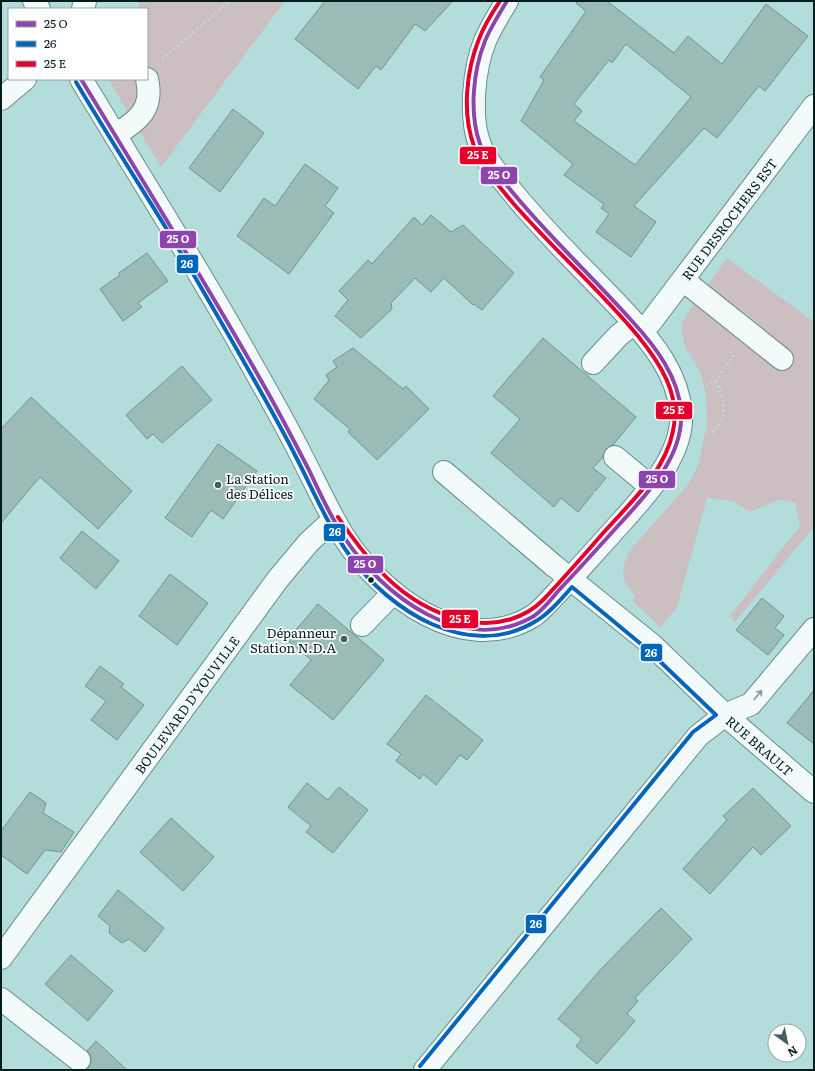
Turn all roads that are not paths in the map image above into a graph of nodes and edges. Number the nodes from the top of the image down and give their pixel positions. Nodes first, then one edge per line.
1 (507, 1) edge
2 (152, 71) edge
3 (24, 80) edge
4 (82, 80) edge
5 (1, 99) edge
6 (814, 106) edge
7 (115, 135) junction
8 (683, 280) junction
9 (638, 327) junction
10 (782, 359) dead end
11 (593, 363) dead end
12 (615, 457) dead end
13 (444, 472) dead end
14 (651, 487) junction
15 (334, 520) junction
16 (571, 579) junction
17 (393, 593) junction
18 (362, 625) dead end
19 (814, 629) edge
20 (725, 715) junction
21 (814, 792) edge
22 (1, 958) edge
23 (1, 999) edge
24 (79, 1060) dead end
25 (425, 1070) edge

1 - 9 street
2 - 7 street
3 - 5 street
4 - 7 street
6 - 8 street, RUE DESROCHERS EST
7 - 15 street
8 - 9 street, RUE DESROCHERS EST
8 - 10 street
9 - 11 street, RUE DESROCHERS EST
9 - 14 street
12 - 14 street
13 - 16 street, RUE BRAULT
14 - 16 street
15 - 17 street
15 - 22 street, BOULEVARD D'YOUVILLE
16 - 17 street
16 - 20 street, RUE BRAULT
17 - 18 street
20 -> 19 street
20 - 21 street, RUE BRAULT
20 - 25 street
23 - 24 street

